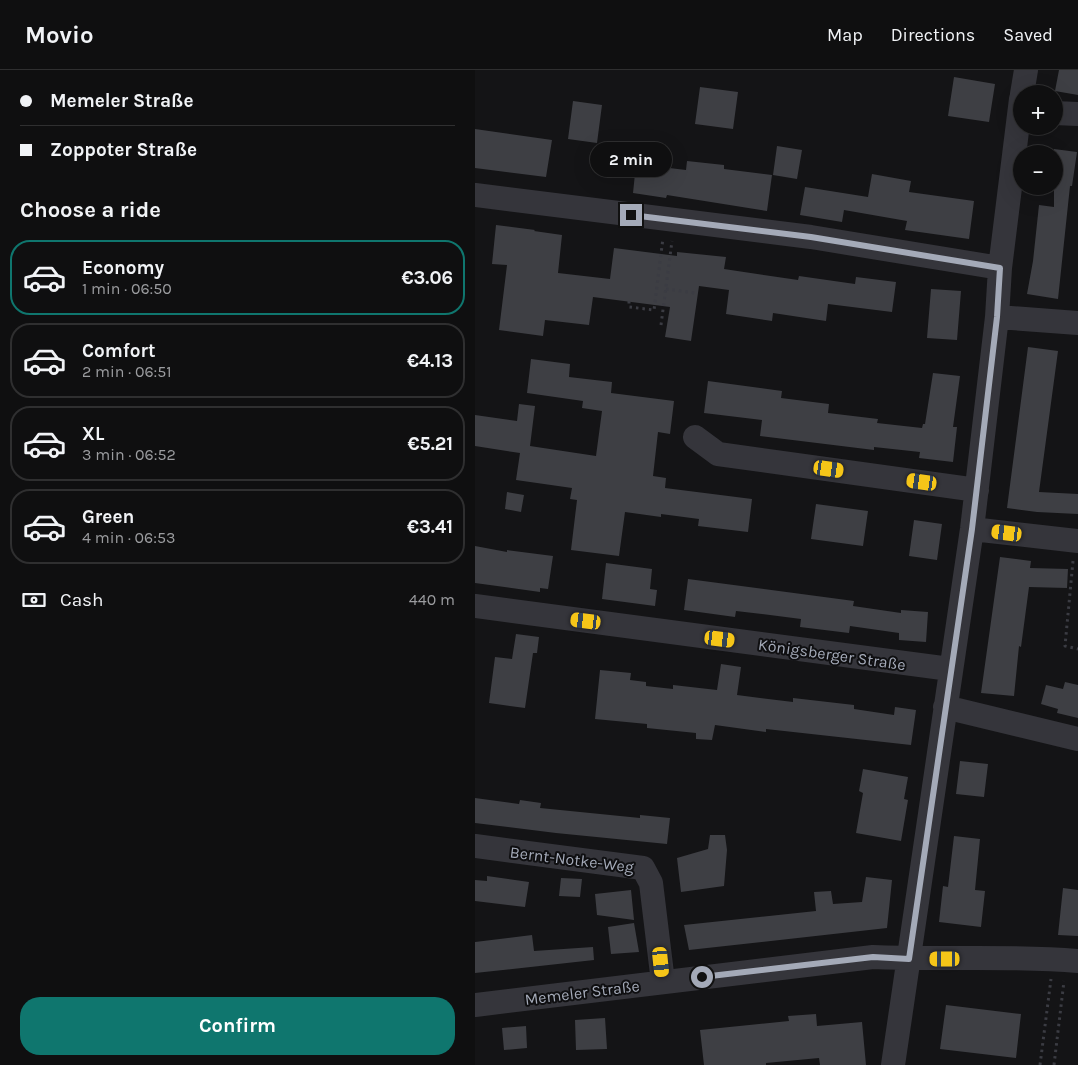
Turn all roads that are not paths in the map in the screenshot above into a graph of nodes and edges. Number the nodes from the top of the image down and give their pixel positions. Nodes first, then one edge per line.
1 (1026, 70) edge
2 (1024, 85) edge
3 (1063, 113) edge
4 (1078, 114) edge
5 (1017, 135) edge
6 (475, 195) edge
7 (1000, 268) junction
8 (997, 317) junction
9 (1078, 323) edge
10 (695, 437) dead end
11 (977, 490) junction
12 (972, 529) junction
13 (1077, 541) edge
14 (475, 606) edge
15 (951, 670) junction
16 (945, 707) junction
17 (1078, 739) edge
18 (475, 846) edge
19 (909, 959) junction
20 (1066, 960) edge
21 (663, 982) junction
22 (475, 1005) edge
23 (893, 1065) edge

1 - 2 street
3 - 4 street
5 - 7 street
6 - 7 street
7 - 8 street
8 - 9 street
8 - 11 street
10 - 11 street
11 - 12 street
12 - 13 street
12 - 15 street
14 - 15 street, Königsberger Straße
15 - 16 street
16 - 17 street
16 - 19 street
18 - 21 street, Bernt-Notke-Weg
19 - 20 street, Memeler Straße
19 - 21 street, Memeler Straße
19 - 23 street
21 - 22 street, Memeler Straße

